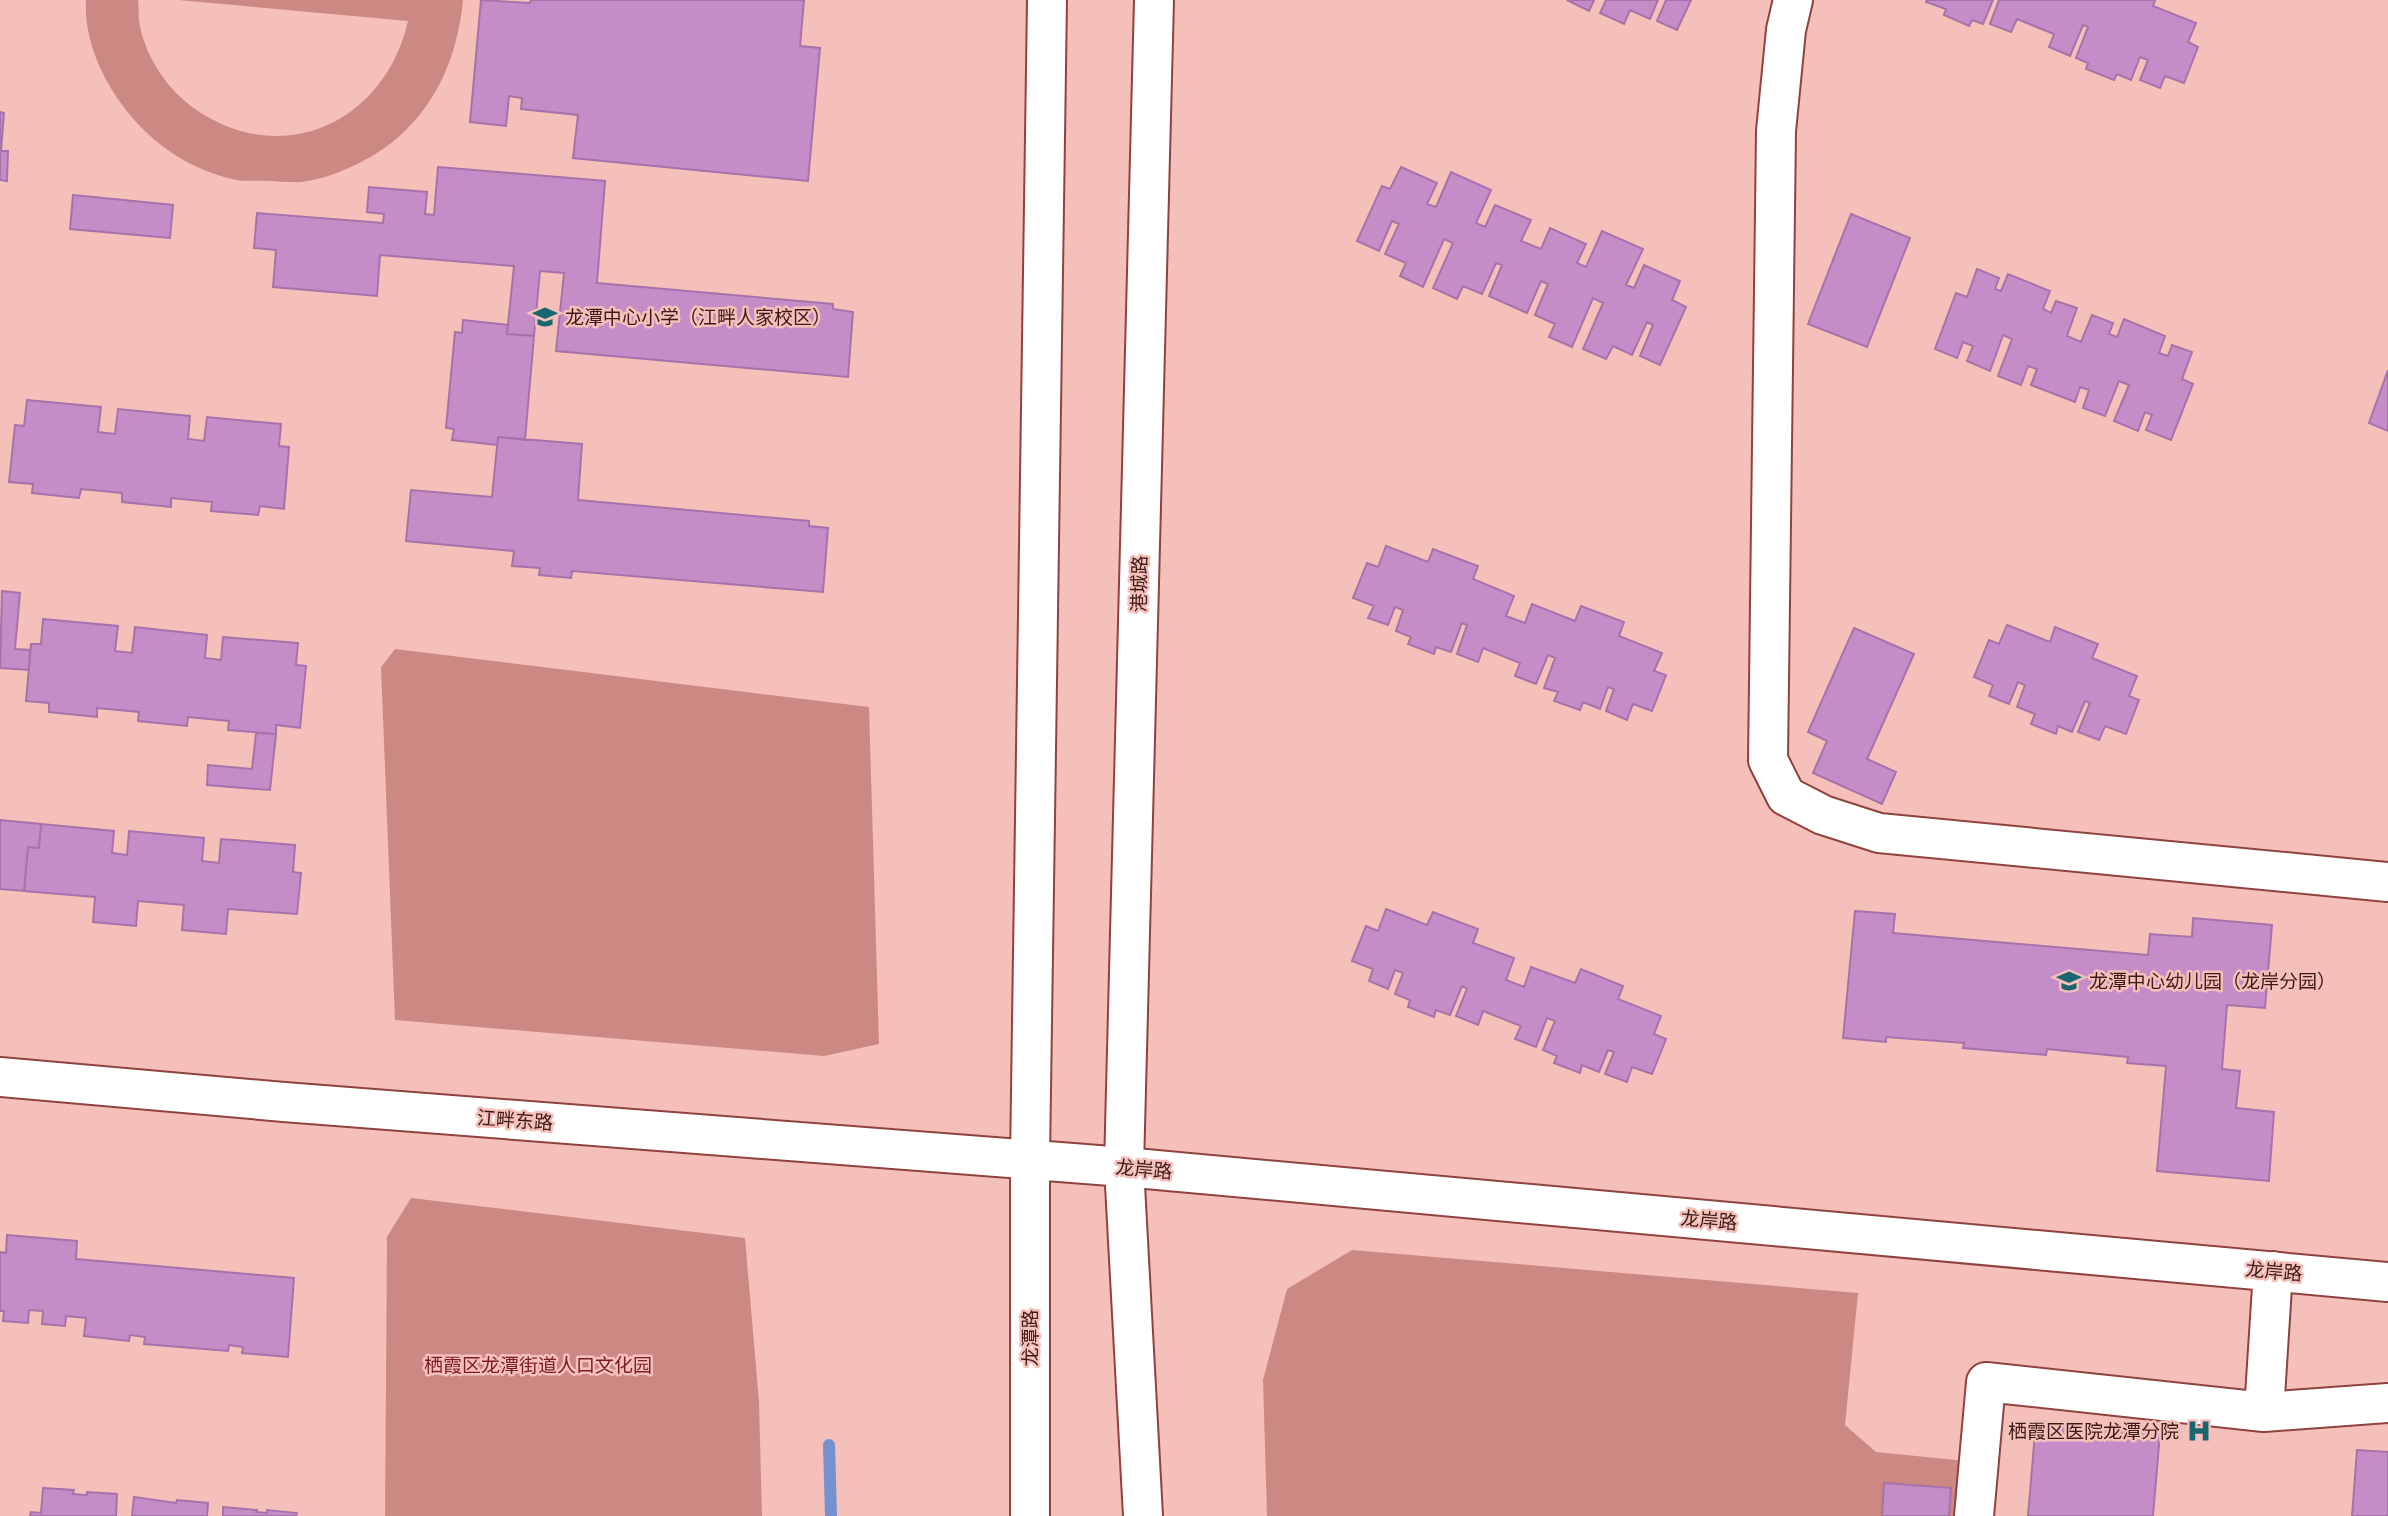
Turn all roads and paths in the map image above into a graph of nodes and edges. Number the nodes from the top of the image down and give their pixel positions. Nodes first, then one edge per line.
1 (1048, 0) edge
2 (1154, 0) edge
3 (1793, 0) edge
4 (2388, 882) edge
5 (0, 1077) edge
6 (1030, 1159) junction
7 (1124, 1167) junction
8 (2273, 1271) junction
9 (2387, 1272) edge
10 (2388, 1403) edge
11 (2264, 1412) junction
12 (1030, 1516) edge
13 (1143, 1516) edge
14 (1974, 1516) edge

1 - 6 street
2 - 7 street, 港城路
3 - 4 street
5 - 6 street, 江畔东路
6 - 7 street, 龙岸路
6 - 12 street, 龙潭路
7 - 8 street, 龙岸路
7 - 13 street
8 - 9 street, 龙岸路
8 - 11 street
10 - 11 street
11 - 14 street

